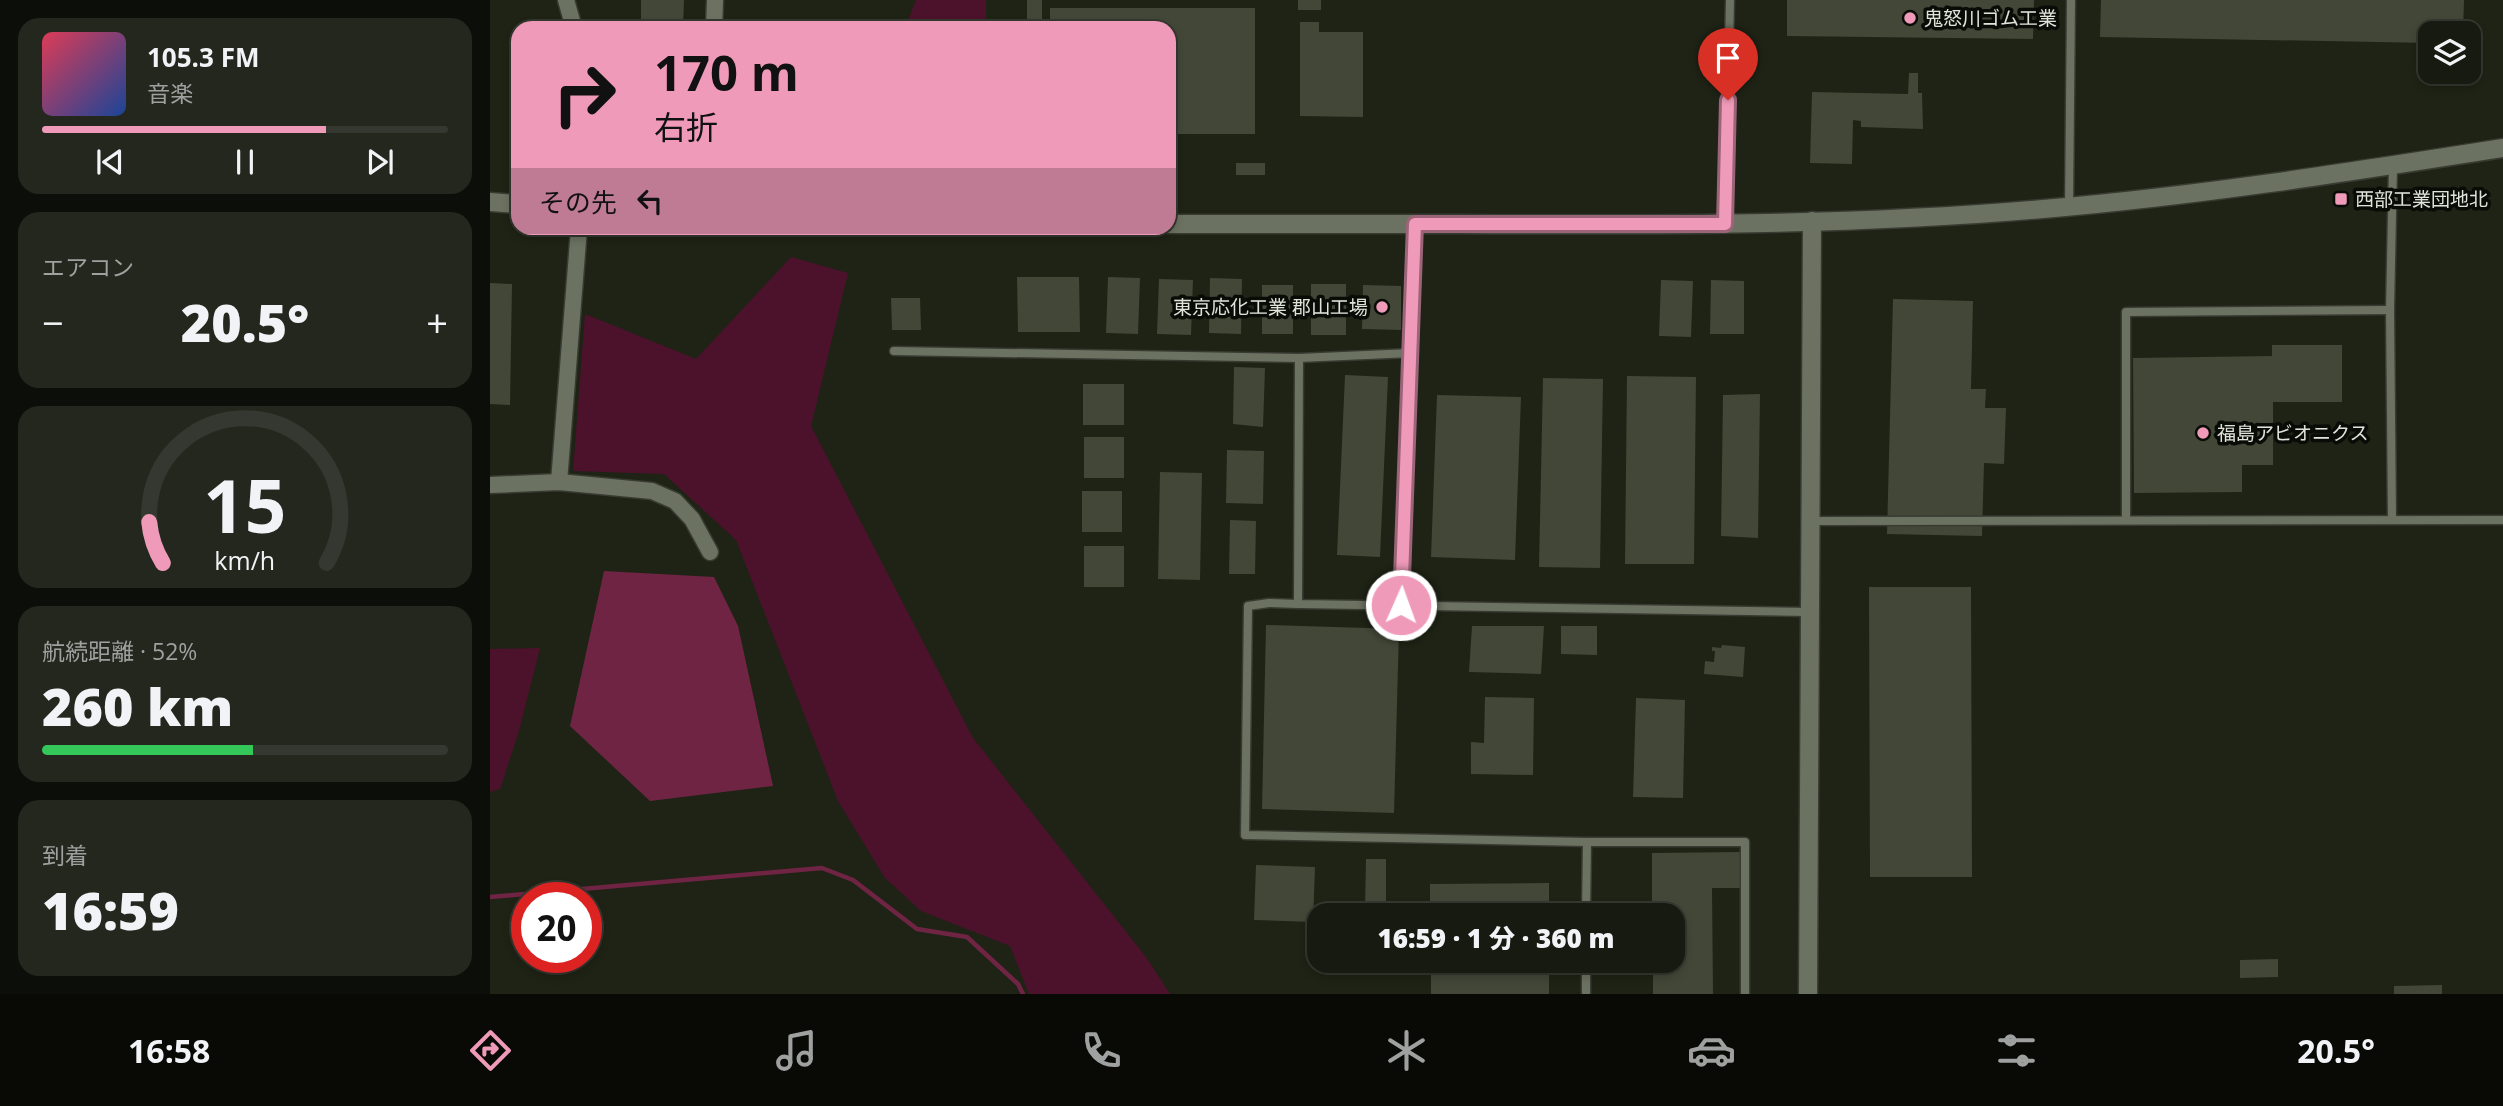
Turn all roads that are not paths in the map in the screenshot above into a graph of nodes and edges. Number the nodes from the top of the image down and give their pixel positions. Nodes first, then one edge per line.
1 (566, 0) edge
2 (715, 0) edge
3 (1730, 0) edge
4 (2071, 0) edge
5 (572, 21) edge
6 (714, 21) edge
7 (2503, 148) edge
8 (2393, 166) junction
9 (490, 202) edge
10 (511, 204) edge
11 (2069, 207) junction
12 (1812, 221) junction
13 (1176, 224) edge
14 (1415, 224) junction
15 (1725, 224) junction
16 (579, 235) edge
17 (2389, 310) junction
18 (894, 351) dead end
19 (1411, 353) junction
20 (1299, 358) junction
21 (559, 482) junction
22 (490, 485) edge
23 (2126, 520) junction
24 (2392, 520) junction
25 (2503, 520) edge
26 (1811, 521) junction
27 (710, 552) dead end
28 (1298, 604) junction
29 (1401, 605) junction
30 (1809, 612) junction
31 (1587, 842) junction
32 (1586, 903) edge
33 (1586, 973) edge
34 (1586, 994) edge
35 (1745, 994) edge
36 (1808, 994) edge

1 - 5 street
2 - 6 street
3 - 15 lane
4 - 11 lane
7 - 8 street
8 - 11 street
8 - 17 lane
9 - 10 street
11 - 12 street
12 - 15 street
12 - 26 street
13 - 14 street
14 - 15 street
14 - 19 lane
16 - 21 street
17 - 23 lane
17 - 24 lane
18 - 20 lane
19 - 20 lane
19 - 29 lane
20 - 28 lane
21 - 22 street
21 - 27 street
23 - 24 lane
23 - 26 lane
24 - 25 lane
26 - 30 street
28 - 29 lane
28 - 31 lane
29 - 30 lane
30 - 36 street
31 - 32 lane
31 - 35 lane
33 - 34 lane

